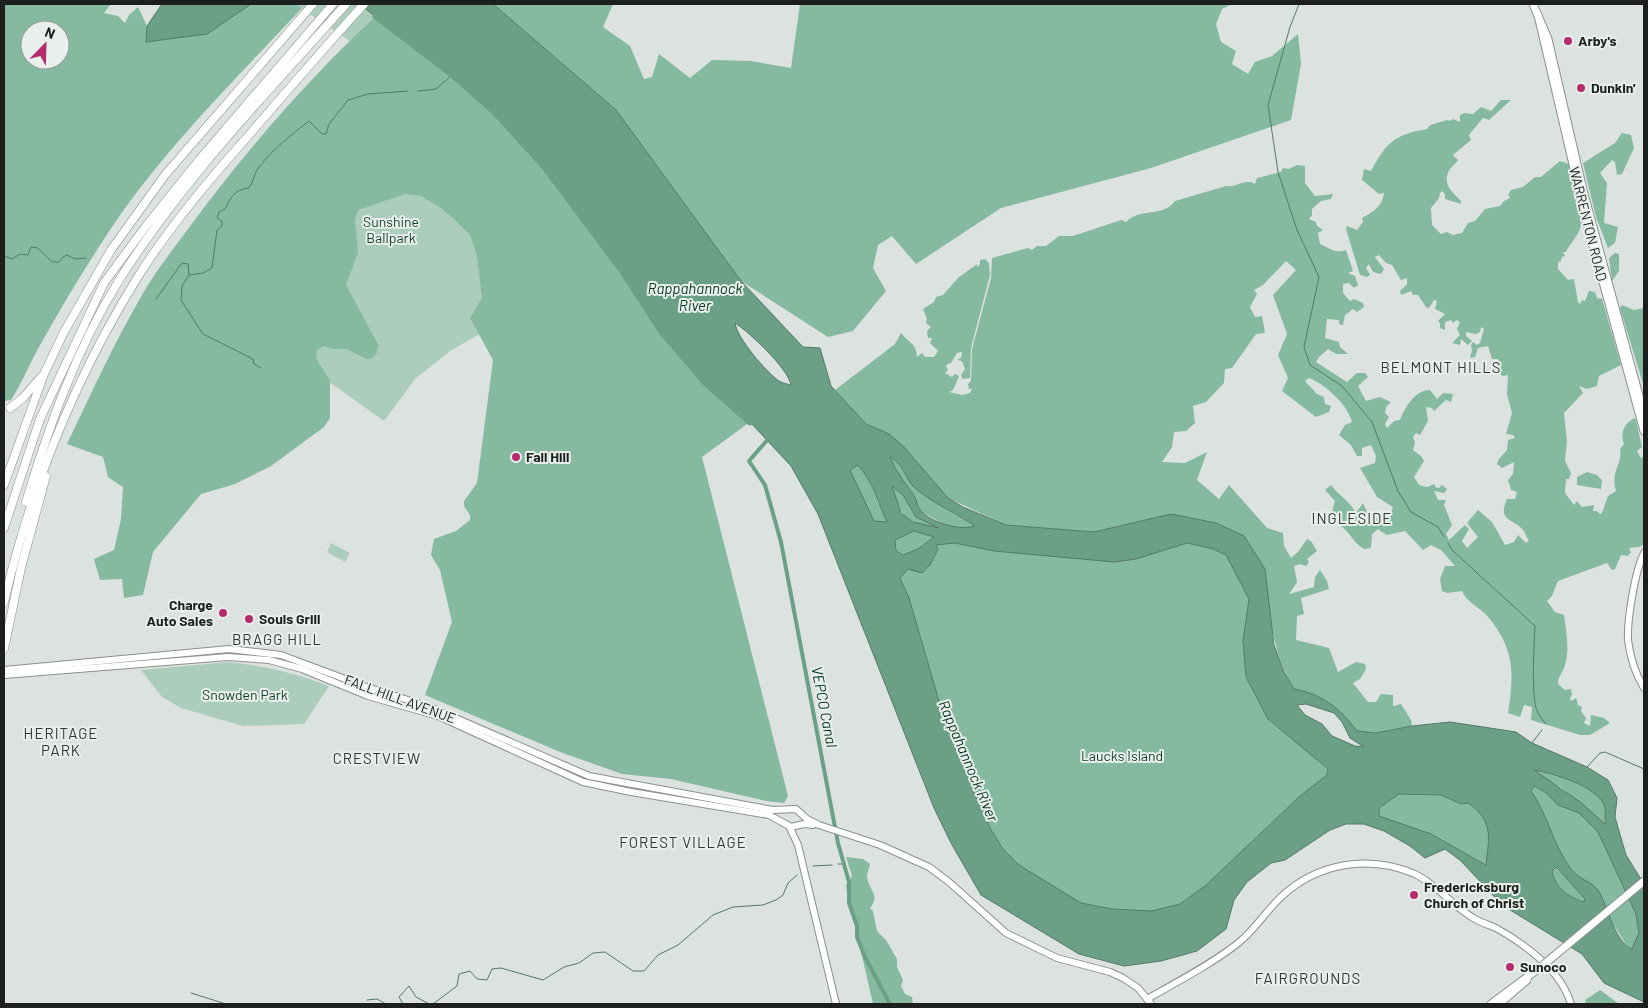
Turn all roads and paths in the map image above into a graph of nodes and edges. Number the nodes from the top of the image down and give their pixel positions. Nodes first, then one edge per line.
1 (313, 4) edge
2 (333, 4) edge
3 (346, 4) edge
4 (364, 4) edge
5 (1533, 4) edge
6 (1538, 16) junction
7 (44, 374) junction
8 (10, 408) dead end
9 (1644, 414) edge
10 (63, 419) junction
11 (1644, 431) edge
12 (4, 485) edge
13 (4, 528) edge
14 (1644, 553) edge
15 (14, 558) junction
16 (4, 602) edge
17 (4, 649) edge
18 (4, 670) edge
19 (9, 673) edge
20 (1644, 688) edge
21 (375, 690) junction
22 (368, 696) junction
23 (737, 810) junction
24 (788, 810) junction
25 (801, 814) junction
26 (787, 824) junction
27 (799, 825) junction
28 (821, 826) junction
29 (798, 849) junction
30 (1644, 880) edge
31 (1545, 966) junction
32 (1515, 993) junction
33 (1149, 1002) edge
34 (836, 1004) edge
35 (840, 1004) edge
36 (1491, 1004) edge
37 (1499, 1004) edge
38 (1510, 1004) edge
39 (1571, 1004) edge

1 - 7 highway
2 - 13 highway
3 - 15 highway
4 - 10 highway
5 - 6 main road, WARRENTON ROAD
6 - 9 main road, WARRENTON ROAD
6 - 11 main road, WARRENTON ROAD
7 - 8 highway
7 - 12 highway
10 - 15 highway
10 - 17 highway
14 - 20 main road
15 - 16 highway
18 - 19 main road, FALL HILL AVENUE
19 - 21 main road, FALL HILL AVENUE
19 - 22 main road, FALL HILL AVENUE
21 - 22 main road
21 - 24 main road, FALL HILL AVENUE
22 - 23 main road, FALL HILL AVENUE
23 - 26 main road, FALL HILL AVENUE
23 - 29 main road
24 - 25 main road, FALL HILL AVENUE
24 - 26 main road
25 - 27 main road
25 - 28 main road, FALL HILL AVENUE
26 - 27 main road, FALL HILL AVENUE
26 - 29 main road
27 - 28 main road, FALL HILL AVENUE
27 - 35 main road
28 - 33 main road, FALL HILL AVENUE
29 - 34 main road
30 - 31 main road, bridge
31 - 32 main road
31 - 33 main road
31 - 36 main road
31 - 39 main road
32 - 37 main road
32 - 38 main road

